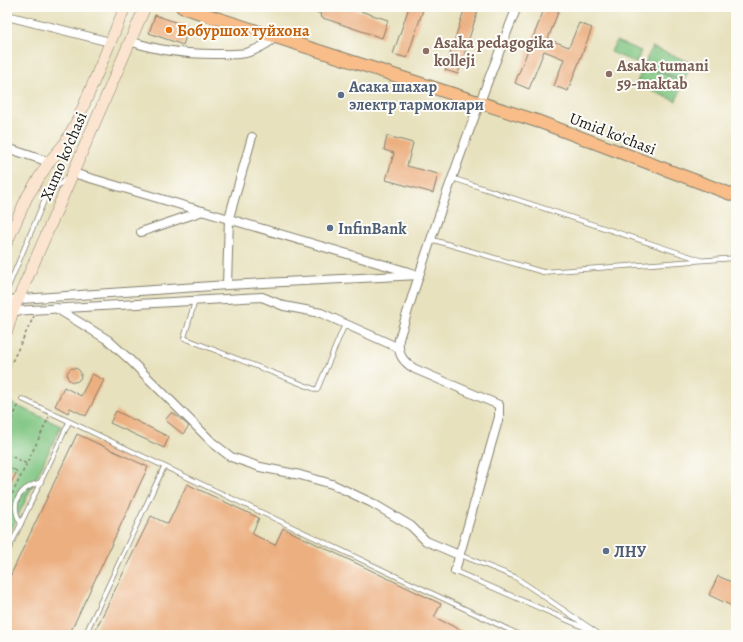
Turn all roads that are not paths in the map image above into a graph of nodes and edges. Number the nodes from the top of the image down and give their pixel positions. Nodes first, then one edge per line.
1 (124, 7) edge
2 (145, 7) edge
3 (182, 7) edge
4 (517, 7) edge
5 (7, 16) edge
6 (276, 37) junction
7 (130, 41) junction
8 (110, 42) junction
9 (478, 103) junction
10 (252, 137) dead end
11 (7, 148) edge
12 (49, 162) junction
13 (73, 173) junction
14 (452, 178) junction
15 (736, 196) edge
16 (203, 211) junction
17 (229, 218) junction
18 (141, 232) dead end
19 (430, 239) junction
20 (7, 242) edge
21 (736, 258) edge
22 (703, 261) junction
23 (419, 275) junction
24 (227, 285) junction
25 (7, 290) edge
26 (12, 300) edge
27 (196, 300) junction
28 (56, 308) junction
29 (10, 313) edge
30 (345, 324) junction
31 (7, 331) edge
32 (399, 348) junction
33 (22, 399) road end
34 (69, 422) junction
35 (164, 467) junction
36 (41, 482) junction
37 (21, 524) junction
38 (7, 553) edge
39 (459, 555) junction
40 (455, 571) joint
41 (85, 635) edge
42 (520, 635) edge

1 - 8 main road, Xumo ko’chasi
2 - 7 main road, Xumo ko’chasi
3 - 6 main road, Umid ko'chasi
4 - 9 street
5 - 8 street
6 - 7 street
6 - 9 main road, Umid ko'chasi
7 - 13 main road, Xumo ko’chasi
8 - 12 main road, Xumo ko’chasi
9 - 14 street
9 - 15 main road, Umid ko'chasi
10 - 17 street
11 - 12 street
12 - 20 main road, Xumo ko’chasi
13 - 16 street
13 - 25 lane
13 - 26 main road, Xumo ko’chasi
14 - 19 street
14 - 22 lane
16 - 17 street
16 - 18 street
17 - 23 street
17 - 24 street
19 - 22 lane
19 - 23 street
21 - 22 lane
23 - 24 street
23 - 32 street
24 - 26 street
26 - 29 main road, Xumo ko’chasi
27 - 28 street
27 - 30 street
27 - 30 lane
28 - 29 street
28 - 39 street
29 - 31 main road, Xumo ko’chasi
30 - 32 street
32 - 39 street
33 - 34 lane
34 - 35 lane
34 - 36 lane
35 - 41 lane
35 - 42 lane
36 - 37 lane
36 - 37 lane
37 - 38 lane
39 - 40 street
39 - 40 lane

